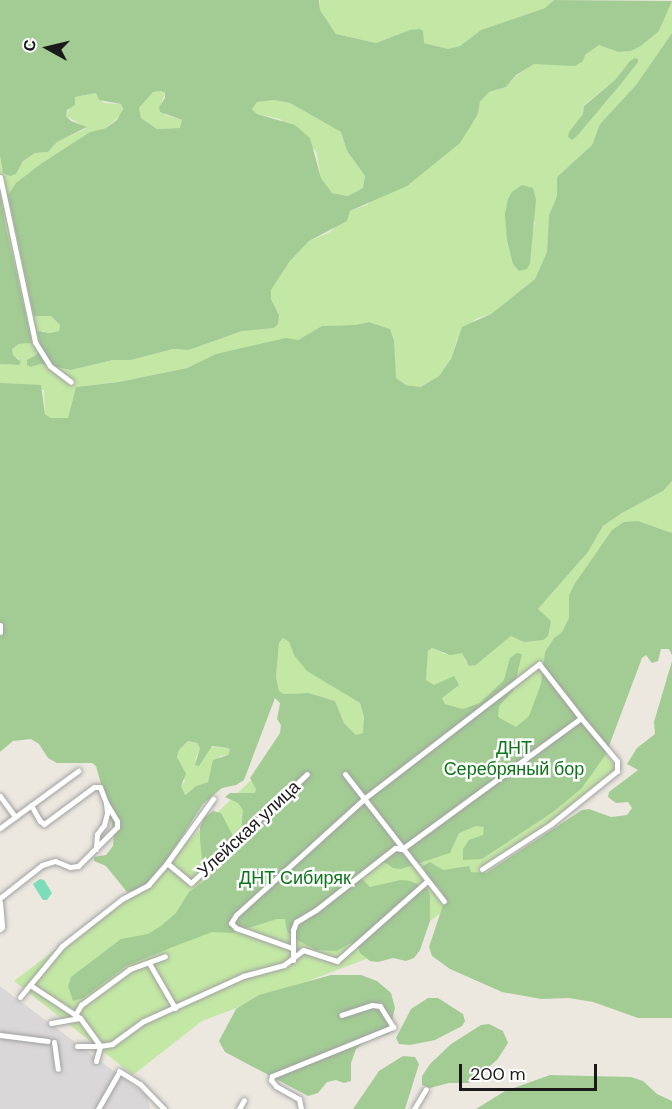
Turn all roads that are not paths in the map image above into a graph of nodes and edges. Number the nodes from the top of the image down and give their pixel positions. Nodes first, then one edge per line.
1 (0, 177) edge
2 (71, 382) dead end
3 (0, 625) edge
4 (0, 632) edge
5 (581, 718) junction
6 (78, 771) dead end
7 (308, 774) dead end
8 (345, 774) dead end
9 (0, 796) edge
10 (365, 798) junction
11 (213, 799) dead end
12 (106, 803) junction
13 (31, 805) junction
14 (15, 817) junction
15 (0, 828) edge
16 (96, 849) junction
17 (402, 849) junction
18 (167, 863) junction
19 (482, 869) dead end
20 (428, 880) junction
21 (0, 900) edge
22 (444, 901) dead end
23 (0, 929) edge
24 (292, 948) junction
25 (165, 956) dead end
26 (293, 960) junction
27 (149, 963) junction
28 (30, 985) junction
29 (20, 997) dead end
30 (175, 1008) junction
31 (342, 1015) dead end
32 (77, 1016) junction
33 (51, 1023) dead end
34 (0, 1035) edge
35 (77, 1046) dead end
36 (100, 1046) junction
37 (96, 1061) dead end
38 (58, 1069) dead end
39 (426, 1089) dead end
40 (244, 1100) dead end
41 (98, 1109) edge
42 (165, 1109) edge
43 (239, 1109) edge
44 (301, 1109) edge
45 (414, 1109) edge

1 - 2 street
3 - 4 street
5 - 10 street
5 - 17 street
5 - 19 street
6 - 13 street
7 - 18 street, Улейская улица
8 - 10 street
9 - 14 street
10 - 17 street
10 - 24 street
11 - 18 street
12 - 13 street
12 - 16 street
12 - 16 street
13 - 14 street
14 - 15 street
16 - 21 street
17 - 20 street
17 - 24 street
18 - 28 street
20 - 22 street
20 - 26 street
21 - 23 street
24 - 26 street
25 - 27 street
26 - 30 street
27 - 30 street
27 - 32 street
28 - 29 street
28 - 32 street
30 - 36 street
31 - 44 street
32 - 33 street
32 - 36 street
34 - 38 street
35 - 36 street
36 - 37 street
39 - 45 street
40 - 43 street
41 - 42 street

